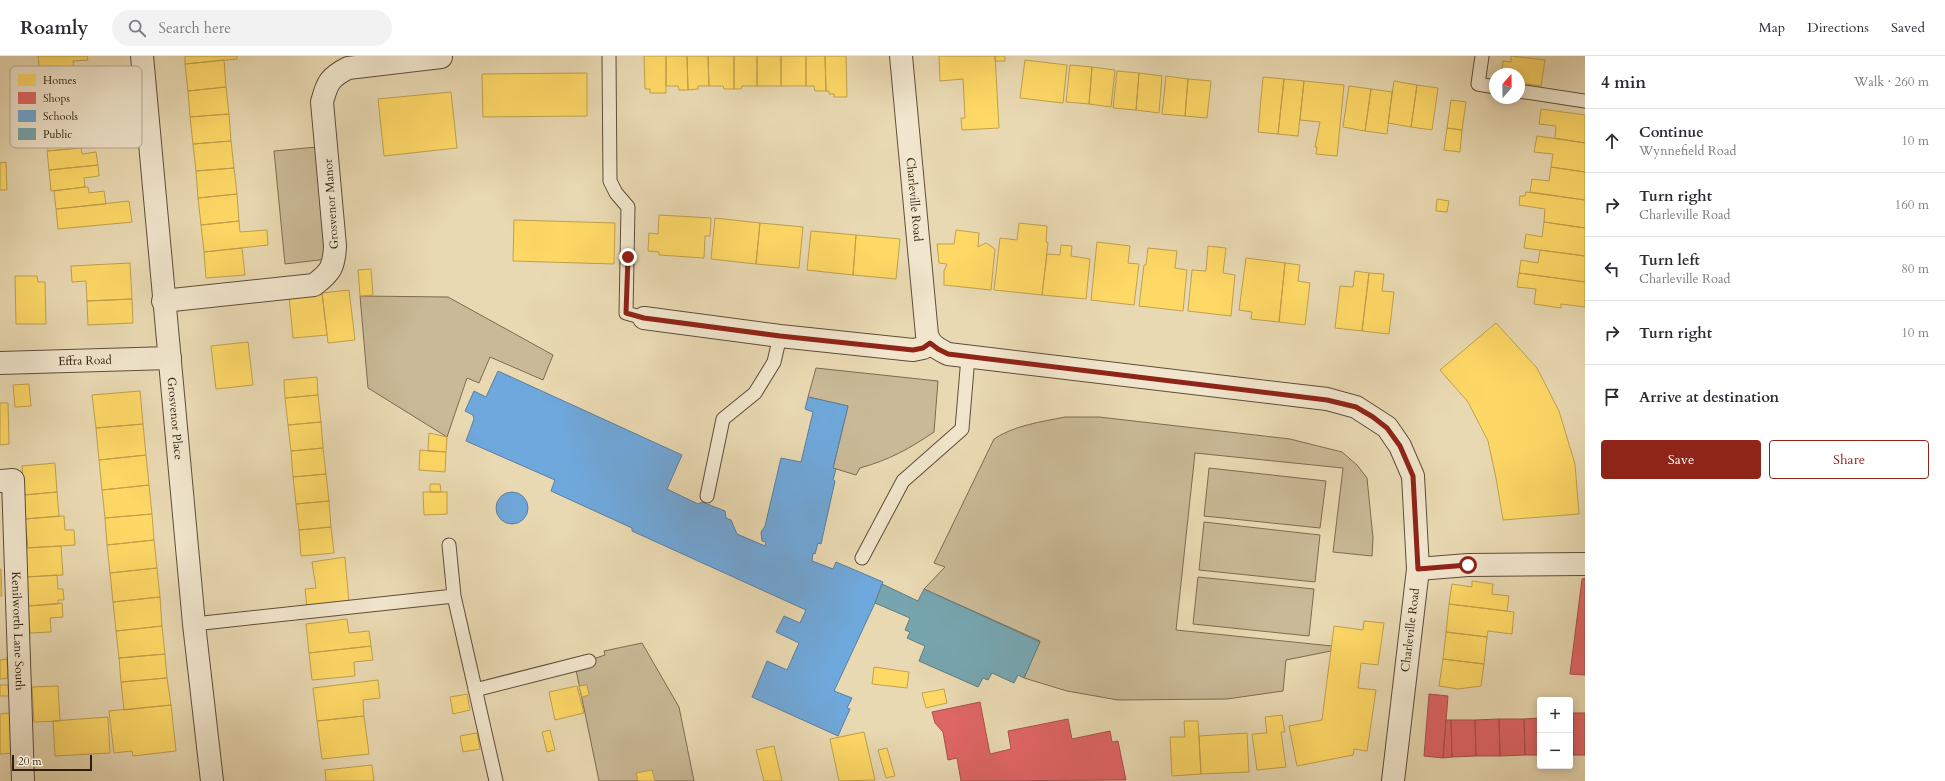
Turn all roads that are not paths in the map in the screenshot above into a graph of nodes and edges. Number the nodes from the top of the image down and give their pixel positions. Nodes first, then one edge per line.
1 (142, 56) edge
2 (609, 56) edge
3 (901, 56) edge
4 (1482, 56) edge
5 (442, 57) dead end
6 (1489, 86) edge
7 (1525, 92) edge
8 (1585, 101) edge
9 (163, 301) junction
10 (644, 318) joint
11 (780, 336) junction
12 (930, 343) junction
13 (968, 356) junction
14 (170, 358) junction
15 (0, 363) edge
16 (6, 481) edge
17 (708, 496) dead end
18 (449, 545) dead end
19 (862, 558) dead end
20 (1585, 564) edge
21 (1418, 569) junction
22 (454, 596) junction
23 (194, 624) junction
24 (589, 661) dead end
25 (475, 690) junction
26 (23, 781) edge
27 (212, 781) edge
28 (496, 781) edge
29 (1393, 781) edge

1 - 9 street, Grosvenor Place
2 - 10 lane
3 - 12 street, Charleville Road
4 - 6 lane
5 - 9 street, Grosvenor Manor
7 - 8 lane
9 - 14 street, Grosvenor Place
10 - 11 street
11 - 12 street
11 - 17 lane
12 - 13 street, Charleville Road
13 - 19 lane
13 - 21 street, Charleville Road
14 - 15 street, Effra Road
14 - 23 street, Grosvenor Place
16 - 26 street, Kenilworth Lane South
18 - 22 lane
20 - 21 street
21 - 29 street, Charleville Road
22 - 23 lane
22 - 25 lane
23 - 27 street, Grosvenor Place
24 - 25 lane
25 - 28 lane

